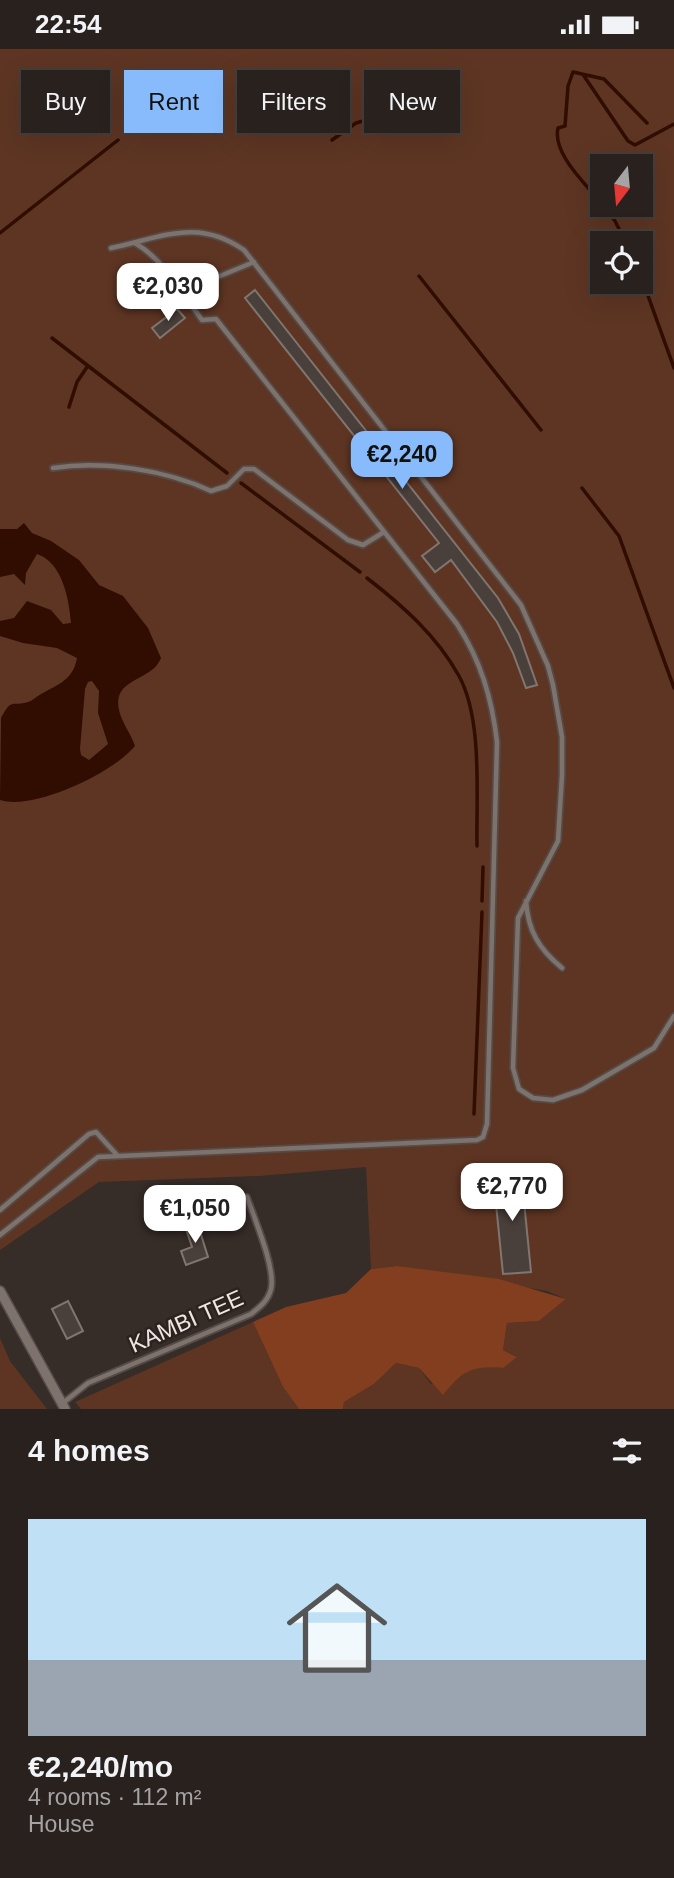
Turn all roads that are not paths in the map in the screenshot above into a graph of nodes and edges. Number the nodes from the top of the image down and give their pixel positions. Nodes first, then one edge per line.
1 (135, 243) junction
2 (111, 248) dead end
3 (254, 262) junction
4 (181, 292) junction
5 (53, 468) dead end
6 (384, 532) junction
7 (526, 900) junction
8 (562, 968) dead end
9 (674, 1016) edge
10 (117, 1156) junction
11 (247, 1197) dead end
12 (0, 1210) edge
13 (0, 1235) edge
14 (0, 1291) edge
15 (64, 1407) edge

1 - 2 lane
1 - 3 lane
1 - 4 lane
3 - 4 lane
3 - 7 lane
4 - 6 lane
5 - 6 lane
6 - 10 lane
7 - 8 lane
7 - 9 lane
10 - 12 lane
10 - 13 lane
11 - 15 lane, KAMBI TEE
14 - 15 street

